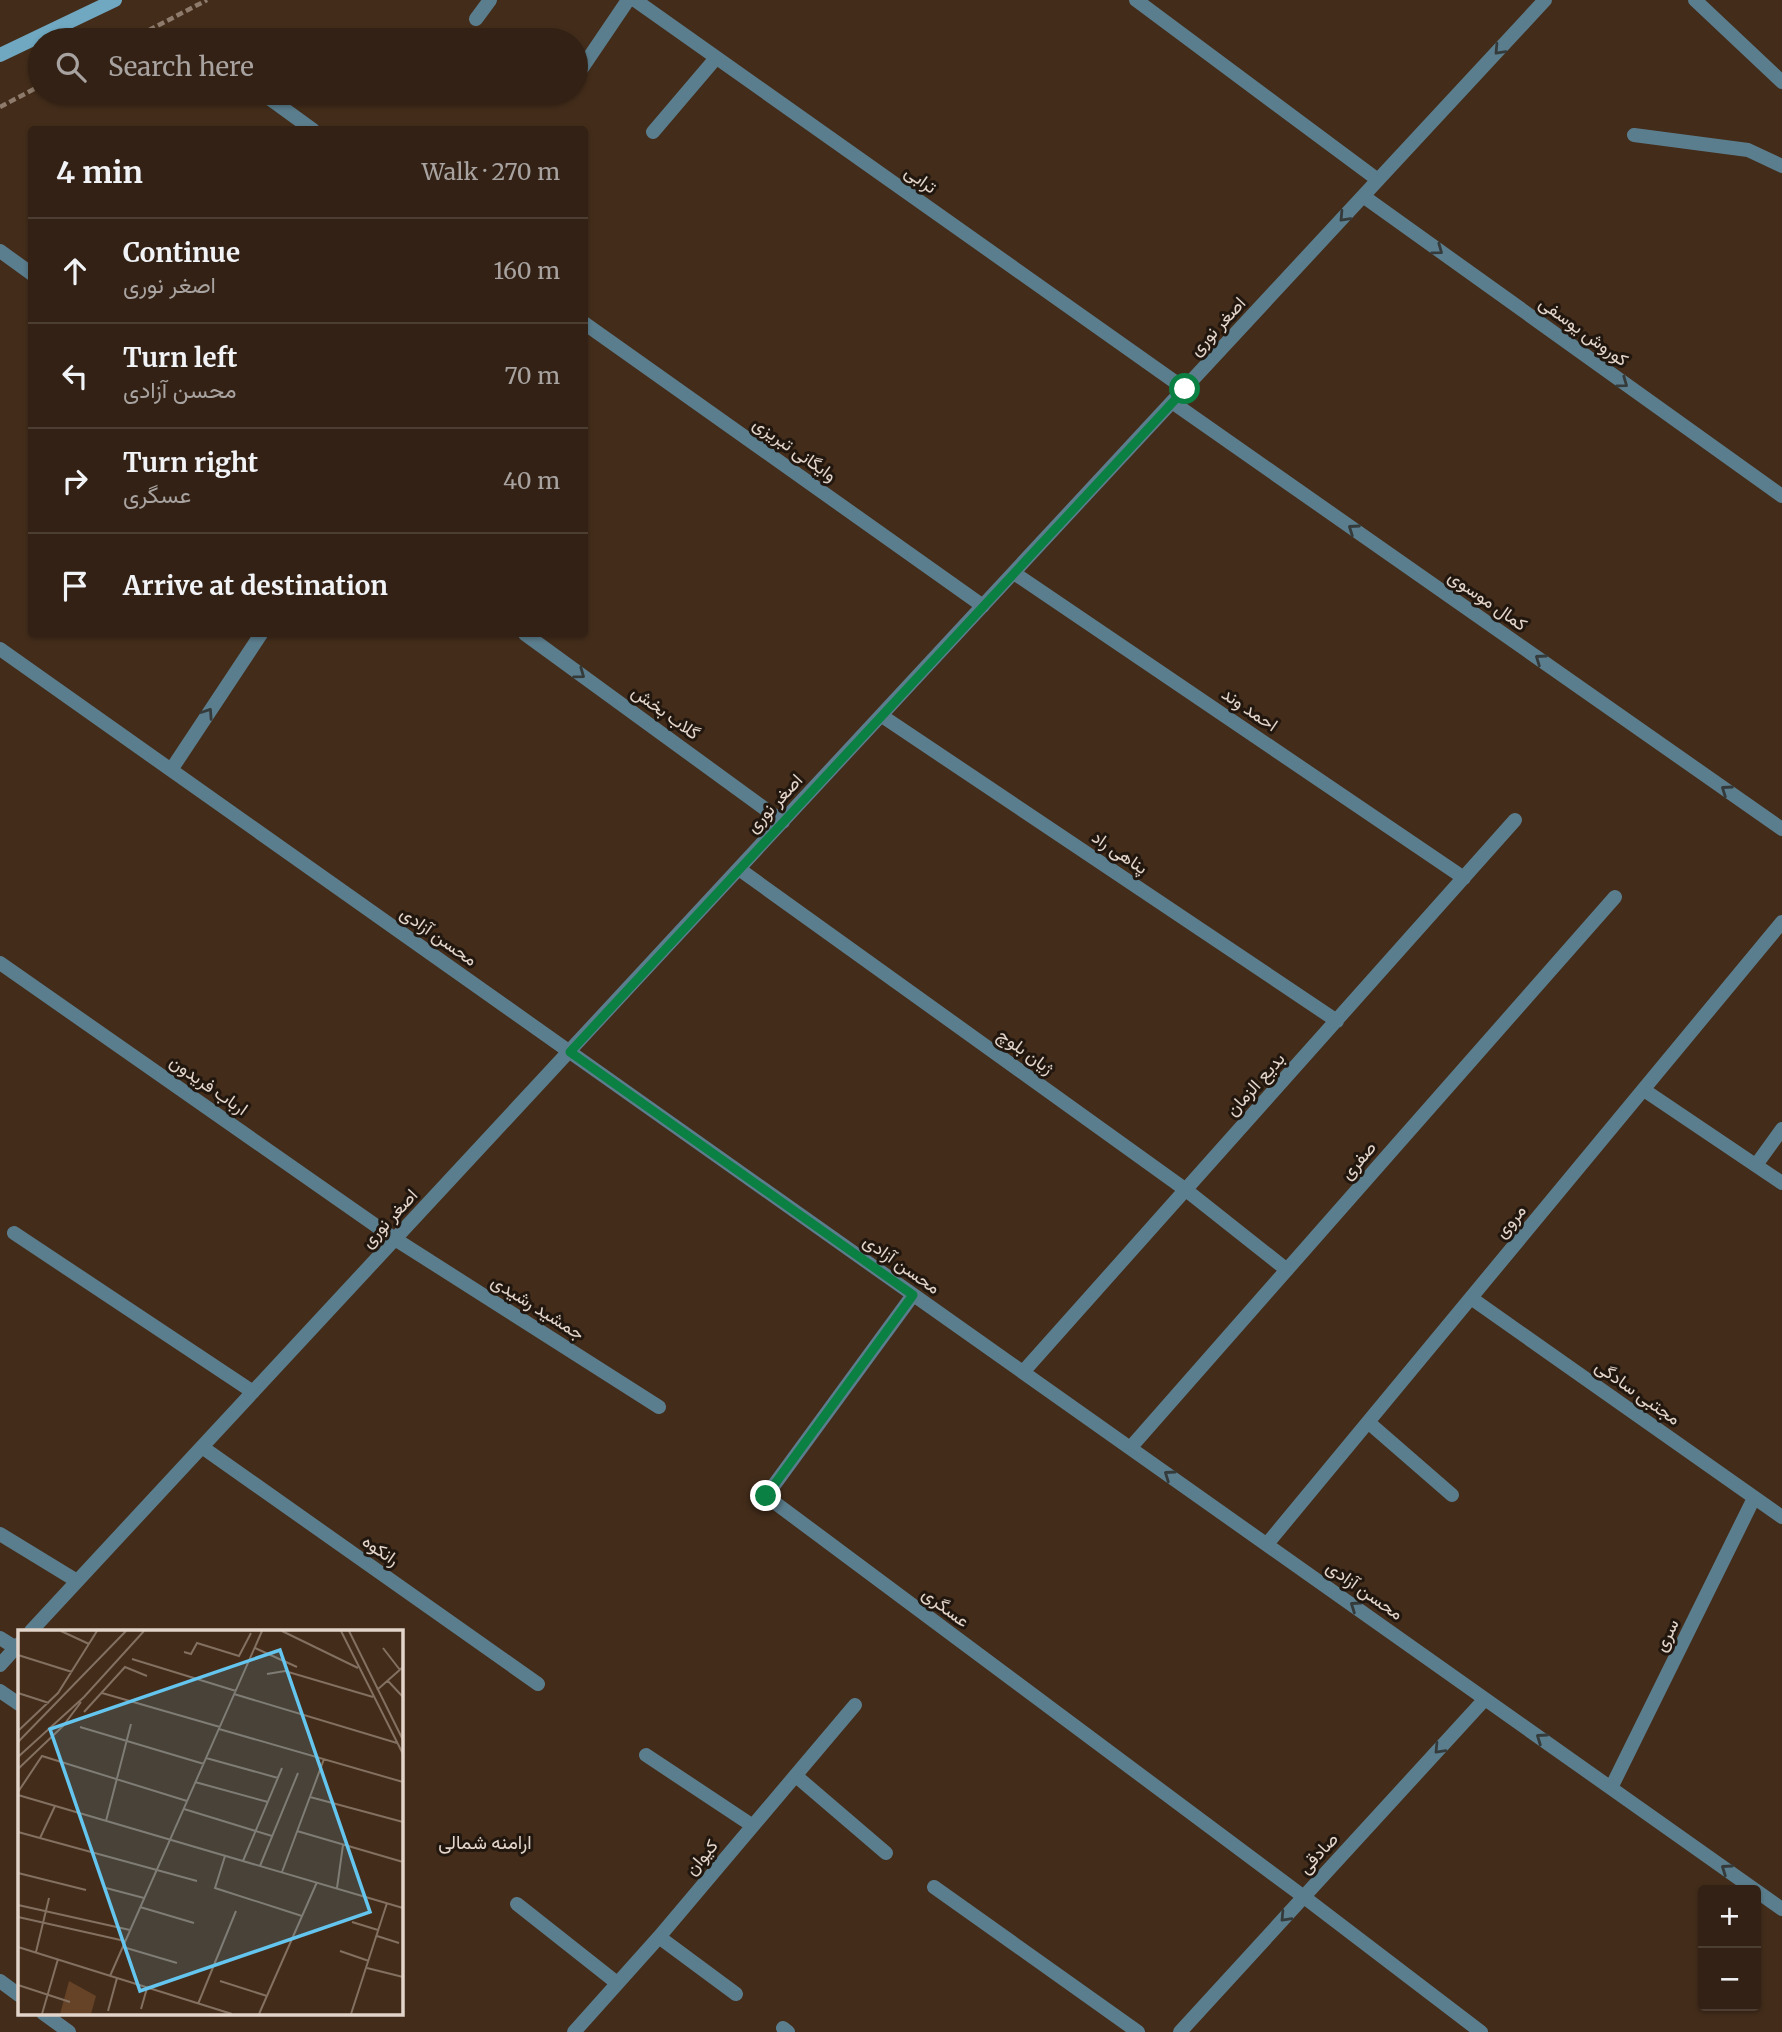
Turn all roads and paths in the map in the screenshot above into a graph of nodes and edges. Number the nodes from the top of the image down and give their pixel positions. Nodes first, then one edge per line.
1 (114, 0) edge
2 (207, 0) edge
3 (490, 0) edge
4 (628, 0) edge
5 (635, 0) edge
6 (1136, 0) edge
7 (1545, 0) edge
8 (1695, 0) edge
9 (476, 19) dead end
10 (56, 28) edge
11 (153, 28) edge
12 (28, 41) edge
13 (0, 55) edge
14 (716, 58) junction
15 (588, 59) edge
16 (1782, 82) edge
17 (28, 92) edge
18 (279, 105) edge
19 (0, 107) edge
20 (307, 126) edge
21 (653, 132) dead end
22 (1634, 135) dead end
23 (1782, 166) edge
24 (1378, 180) junction
25 (1363, 196) junction
26 (0, 251) edge
27 (28, 271) edge
28 (588, 326) edge
29 (1185, 389) junction
30 (1172, 402) junction
31 (1782, 496) edge
32 (1014, 573) junction
33 (983, 606) junction
34 (259, 637) edge
35 (529, 637) edge
36 (0, 649) edge
37 (881, 716) junction
38 (171, 770) junction
39 (1515, 820) dead end
40 (783, 822) junction
41 (1782, 829) edge
42 (739, 869) junction
43 (1464, 878) junction
44 (1615, 897) dead end
45 (1782, 922) edge
46 (0, 963) edge
47 (1337, 1021) junction
48 (570, 1052) junction
49 (1644, 1090) junction
50 (1782, 1129) edge
51 (1756, 1165) junction
52 (1782, 1183) edge
53 (1186, 1190) junction
54 (14, 1233) dead end
55 (395, 1240) junction
56 (1287, 1270) junction
57 (913, 1295) junction
58 (1471, 1298) junction
59 (1023, 1372) junction
60 (253, 1392) junction
61 (659, 1407) dead end
62 (1368, 1422) junction
63 (202, 1447) junction
64 (1130, 1448) junction
65 (1452, 1495) dead end
66 (1754, 1498) junction
67 (1782, 1517) edge
68 (0, 1534) edge
69 (1267, 1544) junction
70 (77, 1581) junction
71 (32, 1630) edge
72 (0, 1638) edge
73 (18, 1646) edge
74 (0, 1665) edge
75 (538, 1684) dead end
76 (0, 1690) edge
77 (1485, 1699) junction
78 (18, 1703) edge
79 (855, 1705) dead end
80 (646, 1755) dead end
81 (796, 1776) junction
82 (1612, 1788) junction
83 (752, 1826) junction
84 (886, 1853) dead end
85 (934, 1887) dead end
86 (1304, 1897) junction
87 (517, 1904) dead end
88 (1782, 1909) edge
89 (659, 1937) junction
90 (0, 1981) edge
91 (617, 1983) junction
92 (18, 1994) edge
93 (736, 1994) dead end
94 (53, 2027) edge
95 (69, 2032) edge
96 (574, 2032) edge
97 (1138, 2032) edge
98 (1180, 2032) edge
99 (1481, 2032) edge

1 - 10 main road
2 - 11 path
3 - 9 street
4 - 15 street
5 - 14 street, ترابی
6 - 24 street
7 -> 24 street, اصغر نوری
8 - 16 street
12 - 13 main road
14 - 21 street
14 - 29 street, ترابی
17 - 19 path
18 - 20 street
22 - 23 street
24 - 25 street, اصغر نوری
25 -> 29 street, اصغر نوری
25 -> 31 street, کوروش یوسفی
26 - 27 street
28 - 33 street, وایگانی تبریزی
29 - 30 street, اصغر نوری
30 - 32 street, اصغر نوری
41 -> 30 street, کمال موسوی
32 - 33 street, اصغر نوری
32 - 43 street, احمد وند
33 - 37 street, اصغر نوری
38 -> 34 street
35 -> 40 street, گلاب بخش
36 - 38 street, محسن آزادی
37 - 40 street, اصغر نوری
37 - 47 street, پناهی راد
38 - 48 street, محسن آزادی
39 - 43 street, بدیع الزمان
40 - 42 street, اصغر نوری
42 - 48 street, اصغر نوری
42 - 53 street, ژیان بلوچ
43 - 47 street, بدیع الزمان
44 - 56 street, صفری
45 - 49 street, مروی
46 - 55 street, ارباب فریدون
47 - 53 street, بدیع الزمان
48 - 55 street, اصغر نوری
48 - 57 street, محسن آزادی
49 - 51 street
49 - 58 street, مروی
50 - 51 street
51 - 52 street
53 - 56 street, ژیان بلوچ
53 - 59 street, بدیع الزمان
54 - 60 street
55 - 60 street, اصغر نوری
55 - 61 street, جمشید رشیدی
56 - 64 street, صفری
57 - 59 street, محسن آزادی
57 - 86 street, عسگری
58 - 62 street, مروی
58 - 66 street, مجتبی سادگی
59 - 64 street, محسن آزادی
60 - 63 street, اصغر نوری
62 - 65 street
62 - 69 street, مروی
63 - 70 street, اصغر نوری
63 - 75 street, رانکوه
69 -> 64 street, محسن آزادی
66 - 67 street, مجتبی سادگی
66 - 82 street, سری
68 - 70 street
77 -> 69 street, محسن آزادی
70 - 71 street, اصغر نوری
72 - 73 street
73 - 74 street
76 - 78 street
82 -> 77 street, محسن آزادی
77 -> 86 street, صادقی
79 - 81 street, کیوان
80 - 83 street
81 - 83 street, کیوان
81 - 84 street
88 -> 82 street, محسن آزادی
83 - 89 street, کیوان
85 - 97 street
86 -> 98 street, صادقی
86 - 99 street
87 - 91 street
89 - 91 street, کیوان
89 - 93 street
90 - 92 street
91 - 96 street, کیوان
94 - 95 street

